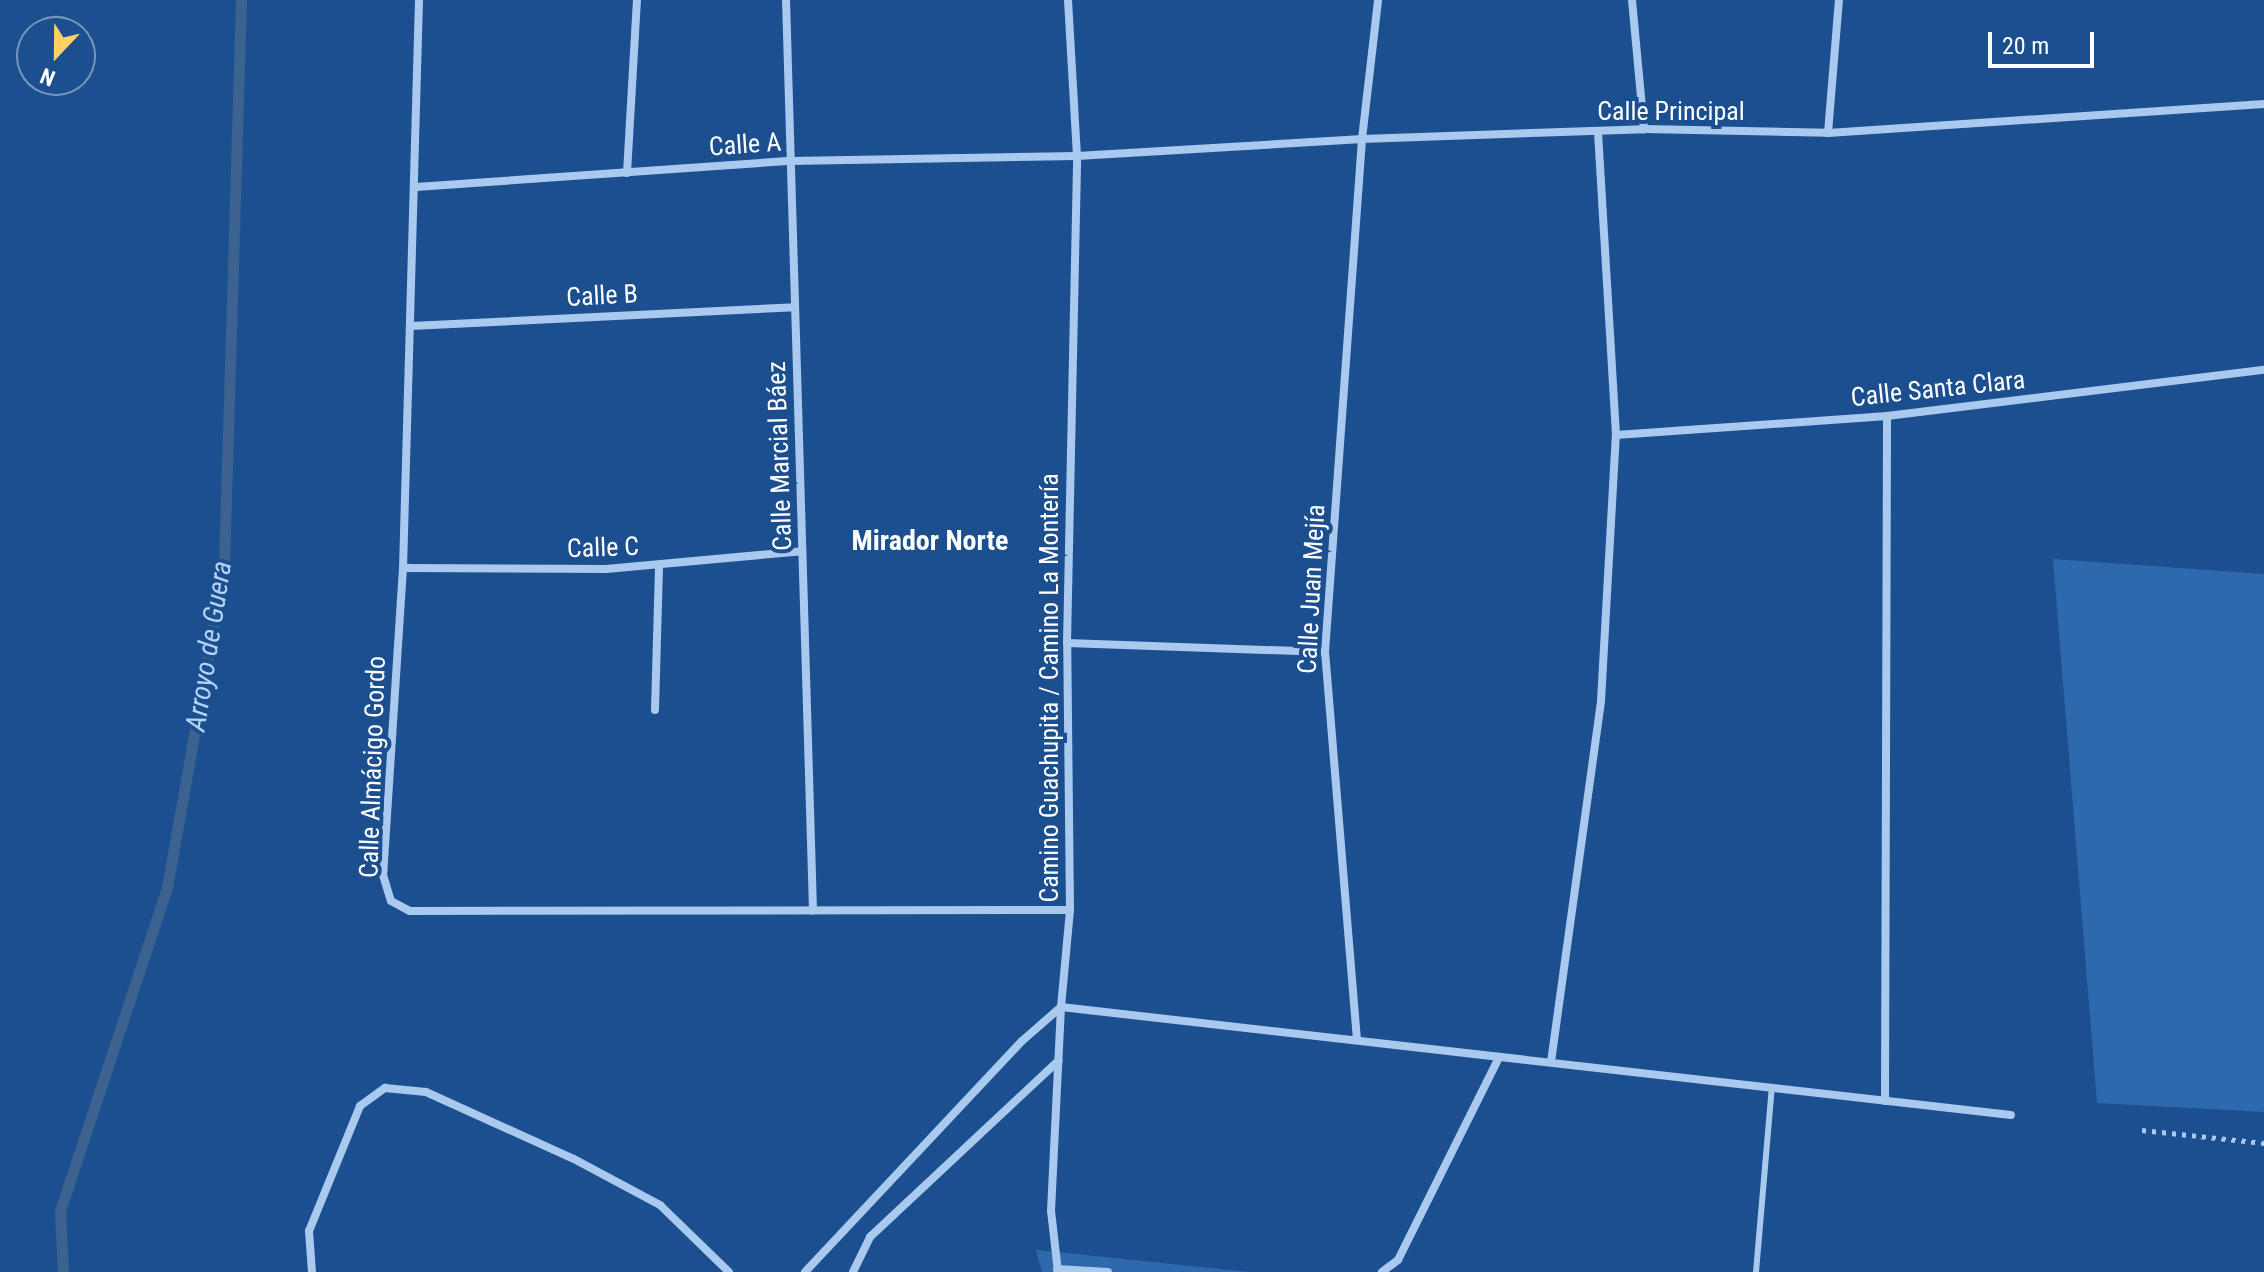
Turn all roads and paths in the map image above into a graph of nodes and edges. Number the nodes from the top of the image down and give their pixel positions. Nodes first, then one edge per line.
1 (419, 0) edge
2 (637, 0) edge
3 (786, 0) edge
4 (1068, 0) edge
5 (1378, 0) edge
6 (1632, 0) edge
7 (1839, 0) edge
8 (2264, 104) edge
9 (1644, 129) junction
10 (1598, 132) junction
11 (1828, 133) junction
12 (1362, 139) junction
13 (1077, 156) junction
14 (791, 161) junction
15 (627, 173) junction
16 (416, 187) junction
17 (795, 307) junction
18 (411, 326) junction
19 (2264, 370) edge
20 (1887, 416) junction
21 (1616, 435) junction
22 (802, 551) junction
23 (659, 566) junction
24 (403, 568) junction
25 (1067, 643) junction
26 (1325, 652) junction
27 (655, 710) dead end
28 (1070, 910) junction
29 (813, 911) junction
30 (1061, 1007) junction
31 (1357, 1040) junction
32 (1499, 1057) junction
33 (1058, 1060) junction
34 (1551, 1062) junction
35 (1772, 1087) junction
36 (1885, 1101) junction
37 (2011, 1115) dead end
38 (2142, 1130) dead end
39 (2264, 1143) edge
40 (1058, 1270) edge
41 (312, 1272) edge
42 (729, 1272) edge
43 (805, 1272) edge
44 (853, 1272) edge
45 (1108, 1272) edge
46 (1382, 1272) edge
47 (1756, 1272) edge

1 - 16 street, Calle Almácigo Gordo
2 - 15 street
3 - 14 street, Calle Marcial Báez
4 - 13 street, Camino Guachupita / Camino La Montería
5 - 12 street, Calle Juan Mejía
6 - 9 street
7 - 11 street
8 - 11 street, Calle Principal
9 - 10 street, Calle Principal
9 - 11 street, Calle Principal
10 - 12 street, Calle Principal
10 - 21 street
12 - 13 street, Calle Principal
12 - 26 street, Calle Juan Mejía
13 - 14 street, Calle A
13 - 25 street, Camino Guachupita / Camino La Montería
14 - 15 street, Calle A
14 - 17 street, Calle Marcial Báez
15 - 16 street, Calle A
16 - 18 street, Calle Almácigo Gordo
17 - 18 street, Calle B
17 - 22 street, Calle Marcial Báez
18 - 24 street, Calle Almácigo Gordo
19 - 20 street, Calle Santa Clara
20 - 21 street, Calle Santa Clara
20 - 36 street
21 - 34 street
22 - 23 street, Calle C
22 - 29 street, Calle Marcial Báez
23 - 24 street, Calle C
23 - 27 street
24 - 29 street, Calle Almácigo Gordo
25 - 26 street
25 - 28 street, Camino Guachupita / Camino La Montería
26 - 31 street, Calle Juan Mejía
28 - 29 street, Calle Almácigo Gordo
28 - 30 street, Camino Guachupita / Camino La Montería
30 - 31 street
30 - 33 street, Camino Guachupita / Camino La Montería
30 - 43 street
31 - 32 street
32 - 34 street
32 - 46 street
33 - 40 street, Camino Guachupita / Camino La Montería
33 - 44 street
34 - 35 street
35 - 36 street
35 - 47 lane
36 - 37 street
38 - 39 path
40 - 45 street
41 - 42 street

